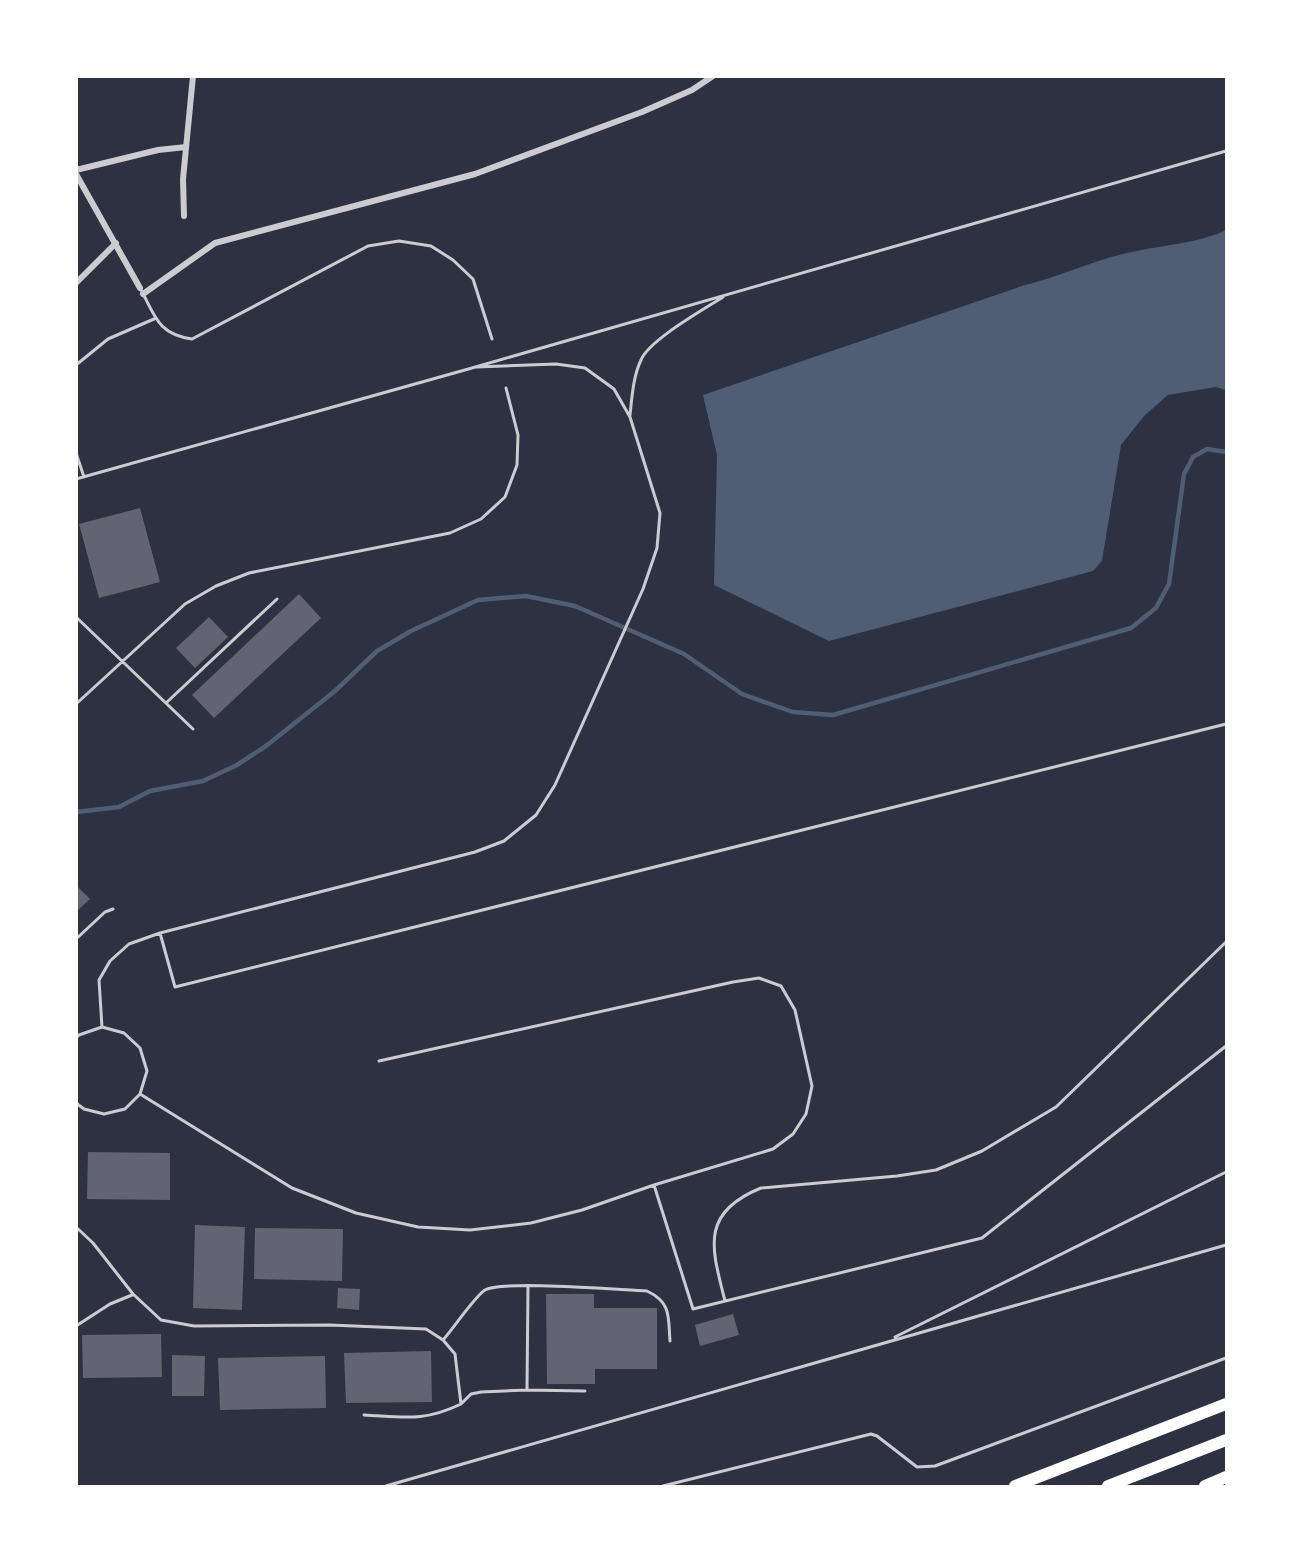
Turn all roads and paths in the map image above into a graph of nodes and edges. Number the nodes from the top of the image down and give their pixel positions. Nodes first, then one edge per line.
1 (193, 76) edge
2 (713, 76) edge
3 (186, 147) junction
4 (1227, 151) edge
5 (76, 172) edge
6 (184, 216) dead end
7 (116, 243) junction
8 (76, 283) edge
9 (142, 291) junction
10 (727, 294) junction
11 (155, 319) junction
12 (492, 339) dead end
13 (76, 365) edge
14 (472, 368) junction
15 (506, 388) dead end
16 (630, 417) junction
17 (76, 453) edge
18 (84, 477) junction
19 (76, 479) edge
20 (276, 599) dead end
21 (76, 617) edge
22 (124, 661) junction
23 (166, 703) junction
24 (76, 704) edge
25 (1227, 724) edge
26 (193, 729) dead end
27 (113, 909) dead end
28 (160, 933) junction
29 (76, 939) edge
30 (1227, 942) edge
31 (102, 1028) junction
32 (76, 1038) edge
33 (1227, 1046) edge
34 (379, 1061) dead end
35 (140, 1094) junction
36 (76, 1103) edge
37 (1227, 1172) edge
38 (654, 1185) junction
39 (76, 1227) edge
40 (1227, 1245) edge
41 (528, 1286) junction
42 (133, 1294) junction
43 (725, 1301) junction
44 (76, 1326) edge
45 (443, 1340) junction
46 (670, 1341) dead end
47 (888, 1341) junction
48 (1227, 1358) edge
49 (527, 1390) junction
50 (585, 1391) dead end
51 (461, 1404) junction
52 (1227, 1404) edge
53 (364, 1415) dead end
54 (1227, 1440) edge
55 (1227, 1477) edge
56 (386, 1486) edge
57 (663, 1486) edge
58 (1015, 1486) edge
59 (1108, 1486) edge
60 (1205, 1486) edge

1 - 3 street
2 - 9 street
3 - 5 street
3 - 6 street
4 - 10 lane
5 - 7 street
7 - 8 street
7 - 9 street
9 - 11 lane
10 - 14 lane
10 - 16 lane
11 - 12 lane
11 - 13 lane
14 - 16 lane
14 - 18 lane
15 - 22 lane
16 - 28 lane
17 - 18 lane
18 - 19 lane
20 - 23 lane
21 - 22 lane
22 - 23 lane
22 - 24 lane
23 - 26 lane
25 - 28 lane
27 - 29 lane
28 - 31 lane
30 - 43 lane
31 - 32 lane
31 - 35 lane
33 - 43 lane
34 - 38 lane
35 - 36 lane
35 - 38 lane
37 - 47 lane
38 - 43 lane
39 - 42 lane
40 - 47 lane
41 - 45 lane
41 - 46 lane
41 - 49 lane
42 - 44 lane
42 - 45 lane
45 - 51 lane
47 - 56 lane
48 - 57 lane
49 - 50 lane
49 - 51 lane
51 - 53 lane
52 - 58 highway
54 - 59 highway
55 - 60 highway

